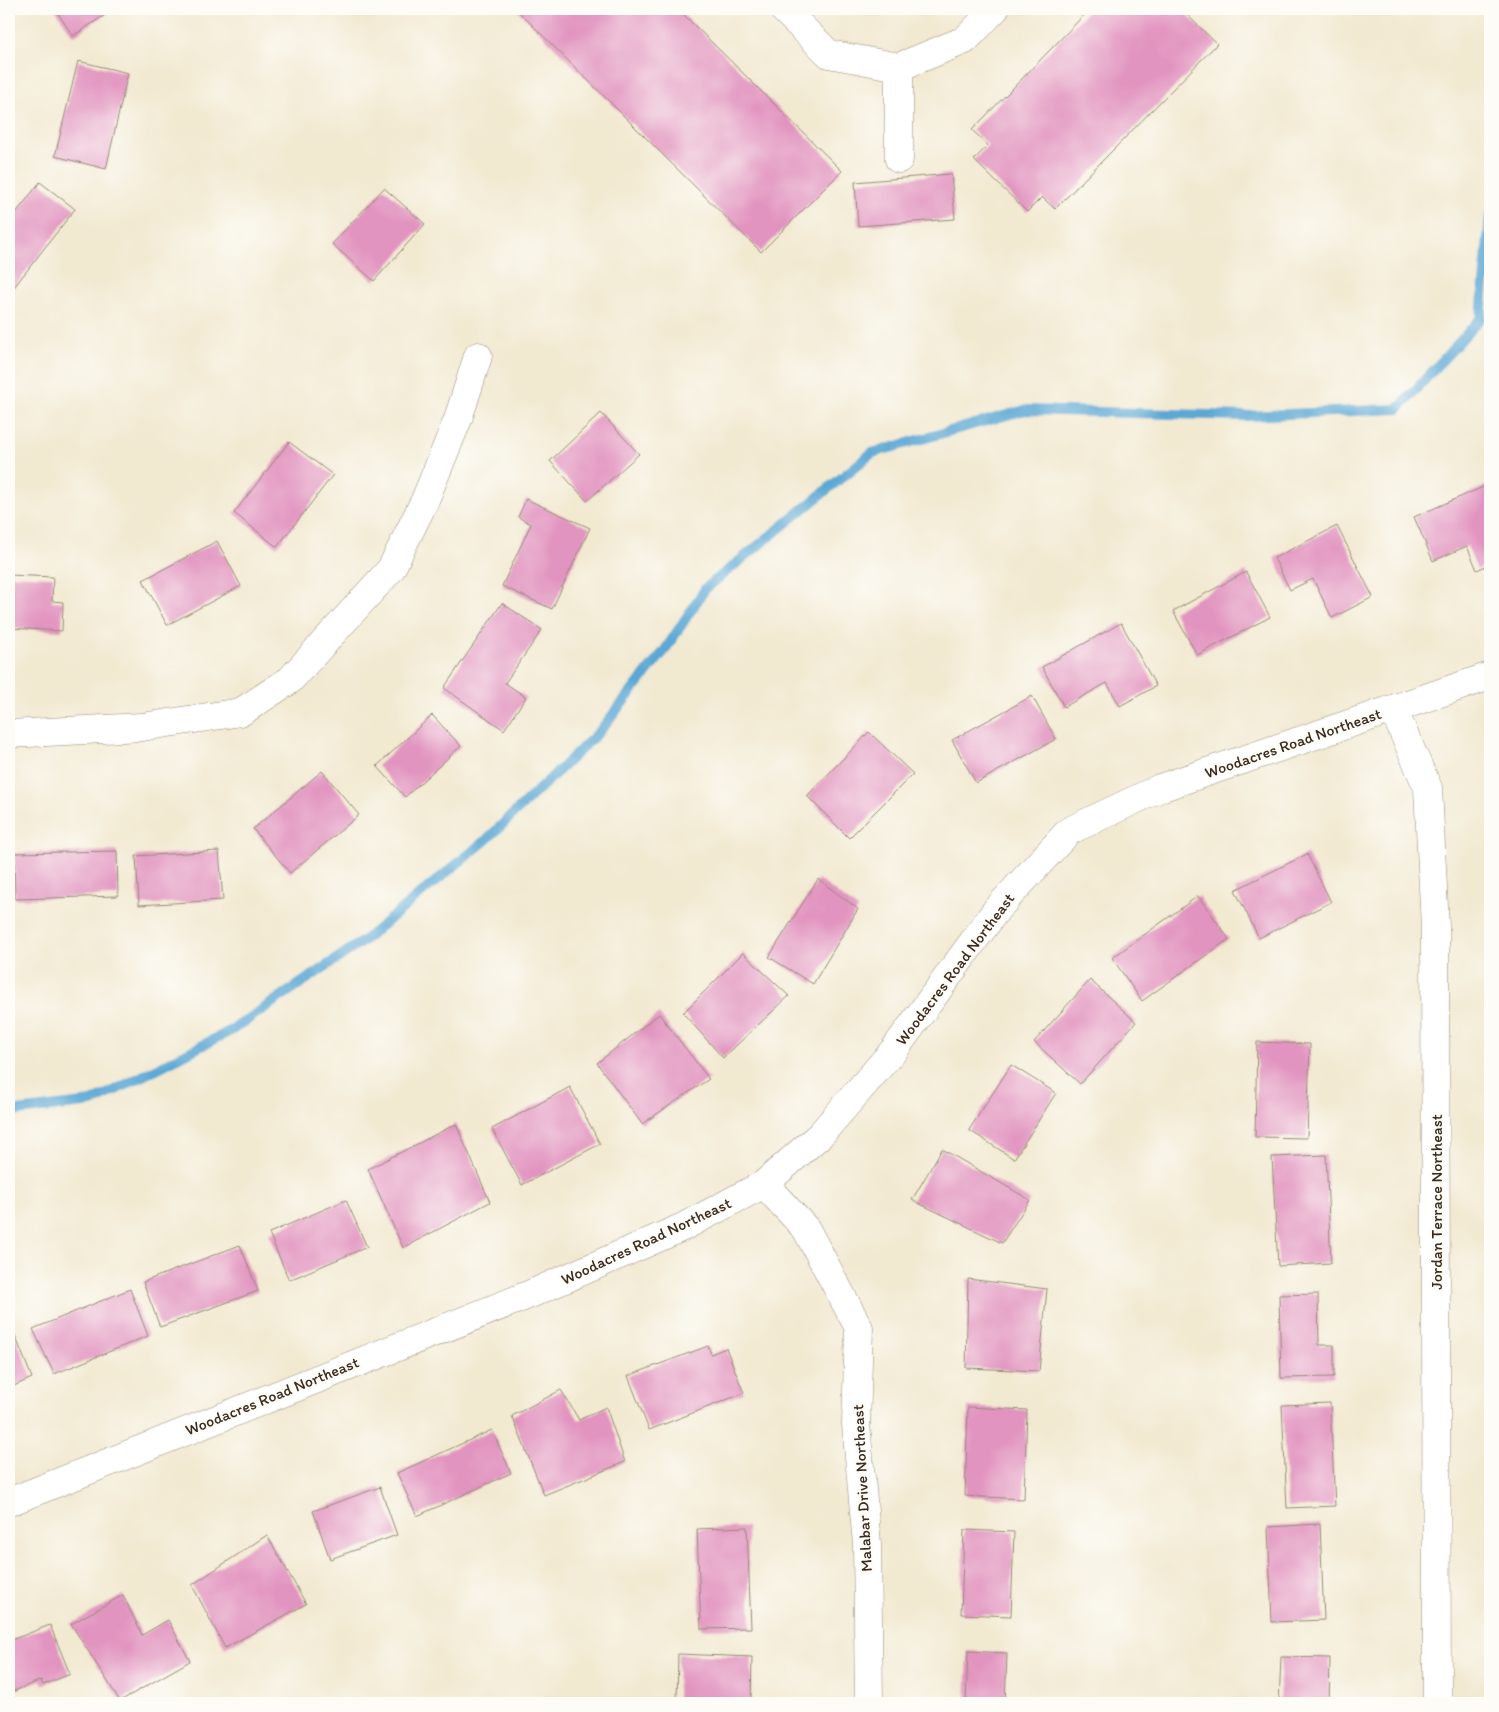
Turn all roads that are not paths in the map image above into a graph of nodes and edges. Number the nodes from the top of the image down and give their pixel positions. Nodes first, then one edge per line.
1 (783, 9) edge
2 (995, 9) edge
3 (899, 67) junction
4 (899, 159) dead end
5 (478, 356) dead end
6 (1490, 676) edge
7 (1393, 709) junction
8 (9, 734) edge
9 (764, 1184) junction
10 (9, 1502) edge
11 (870, 1703) edge
12 (1437, 1703) edge

1 - 3 street
2 - 3 street
3 - 4 street
5 - 8 street
6 - 7 street, Woodacres Road Northeast
7 - 9 street, Woodacres Road Northeast
7 - 12 street, Jordan Terrace Northeast
9 - 10 street, Woodacres Road Northeast
9 - 11 street, Malabar Drive Northeast

